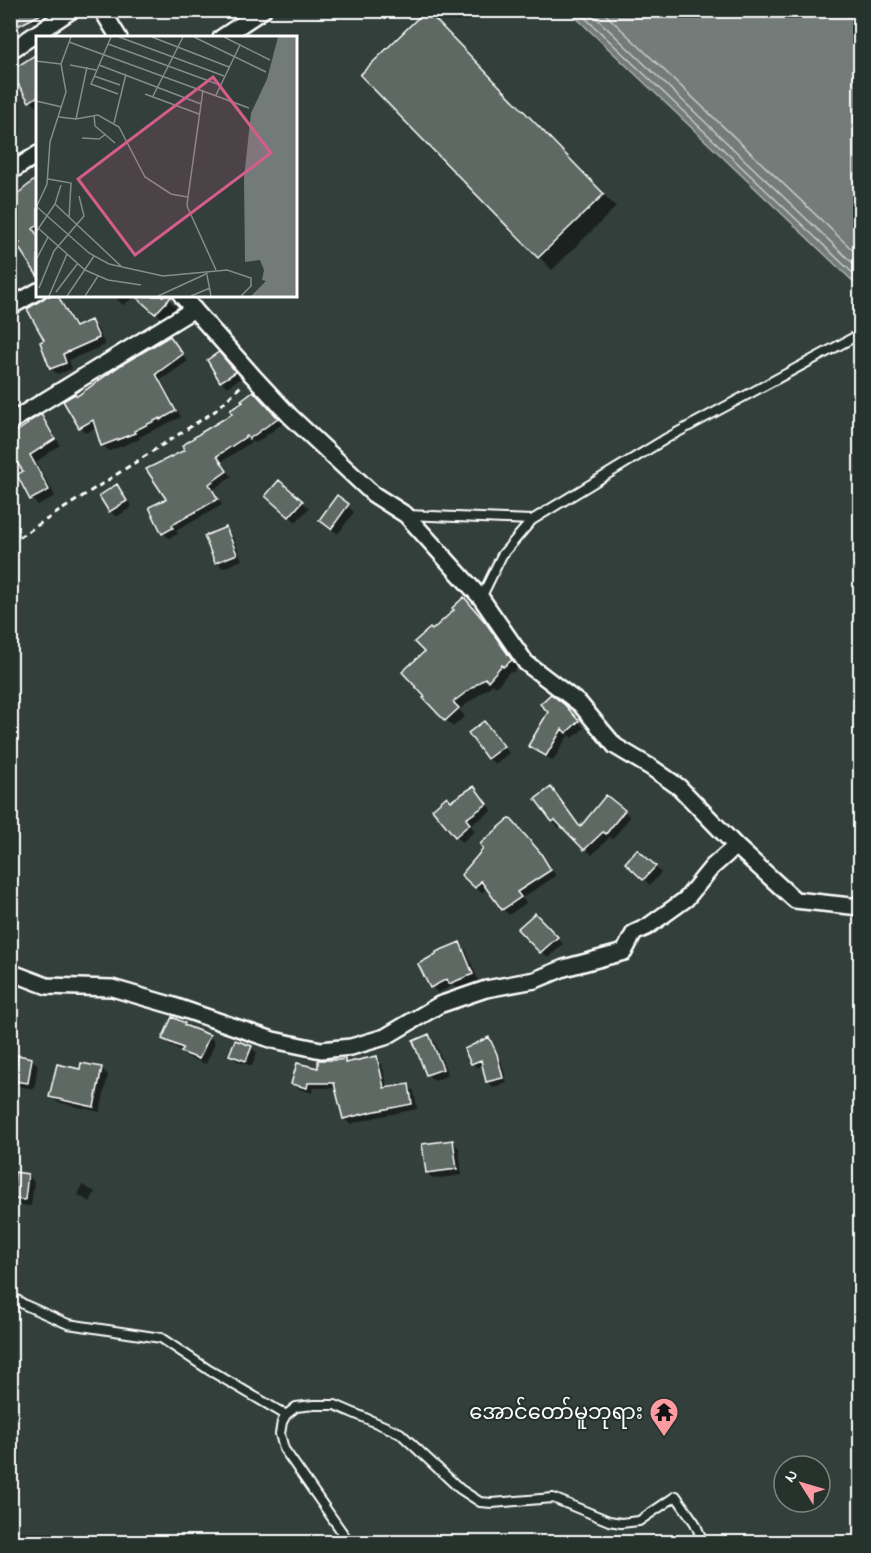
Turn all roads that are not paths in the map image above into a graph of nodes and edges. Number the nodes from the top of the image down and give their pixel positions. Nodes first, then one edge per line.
1 (72, 10) edge
2 (102, 10) edge
3 (263, 10) edge
4 (118, 36) edge
5 (224, 36) edge
6 (10, 51) edge
7 (36, 155) edge
8 (10, 171) edge
9 (36, 292) edge
10 (183, 297) edge
11 (10, 307) edge
12 (194, 309) junction
13 (861, 334) edge
14 (10, 422) edge
15 (406, 515) junction
16 (532, 520) junction
17 (481, 598) junction
18 (736, 846) junction
19 (861, 907) edge
20 (10, 972) edge
21 (10, 1296) edge
22 (286, 1415) junction
23 (349, 1542) edge
24 (703, 1542) edge

1 - 6 street
2 - 4 street
3 - 5 street
7 - 8 street
9 - 11 street
10 - 12 street
12 - 14 street
12 - 15 street
13 - 16 lane
15 - 16 lane
15 - 17 street
16 - 17 lane
17 - 18 street
18 - 19 street
18 - 20 street
21 - 22 lane
22 - 23 lane
22 - 24 lane

